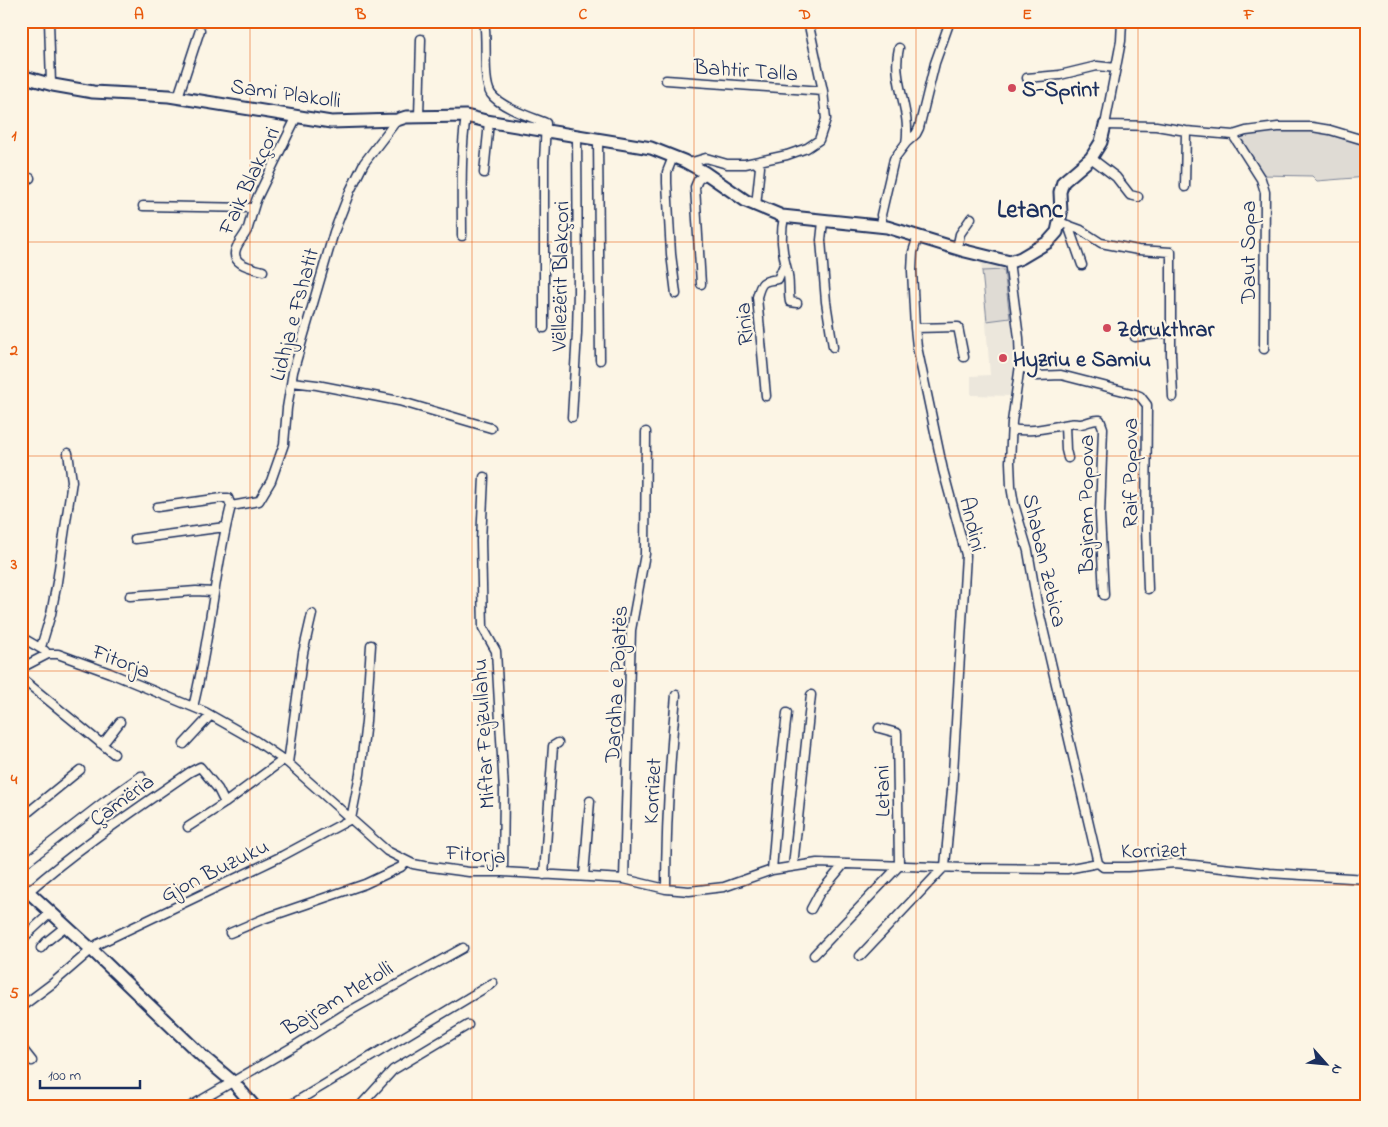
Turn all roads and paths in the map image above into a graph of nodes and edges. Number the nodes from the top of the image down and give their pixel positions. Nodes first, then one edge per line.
1 (49, 21) edge
2 (484, 21) edge
3 (808, 21) edge
4 (950, 21) edge
5 (1122, 21) edge
6 (200, 30) dead end
7 (421, 39) dead end
8 (899, 48) dead end
9 (1116, 68) junction
10 (21, 76) edge
11 (1027, 78) dead end
12 (666, 80) dead end
13 (51, 84) junction
14 (823, 91) junction
15 (178, 97) junction
16 (298, 116) junction
17 (466, 116) junction
18 (419, 117) junction
19 (397, 120) junction
20 (1106, 120) junction
21 (489, 122) junction
22 (546, 131) junction
23 (1186, 131) junction
24 (1233, 135) junction
25 (577, 136) junction
26 (598, 139) junction
27 (1367, 141) edge
28 (906, 143) junction
29 (673, 157) junction
30 (1092, 158) junction
31 (755, 162) junction
32 (688, 164) junction
33 (484, 173) dead end
34 (707, 173) junction
35 (21, 176) edge
36 (30, 178) dead end
37 (1185, 187) dead end
38 (1138, 197) dead end
39 (143, 206) dead end
40 (756, 206) junction
41 (252, 208) junction
42 (784, 217) junction
43 (971, 218) dead end
44 (823, 222) junction
45 (1064, 224) junction
46 (882, 227) junction
47 (462, 236) dead end
48 (918, 236) junction
49 (957, 248) junction
50 (1009, 261) junction
51 (784, 265) junction
52 (1082, 265) dead end
53 (263, 271) dead end
54 (701, 284) dead end
55 (676, 294) dead end
56 (796, 303) dead end
57 (544, 328) dead end
58 (915, 328) junction
59 (1172, 332) junction
60 (1135, 337) dead end
61 (833, 347) dead end
62 (1264, 349) dead end
63 (964, 357) dead end
64 (600, 360) dead end
65 (1020, 365) junction
66 (292, 382) junction
67 (766, 396) dead end
68 (1173, 397) dead end
69 (572, 417) dead end
70 (1066, 426) junction
71 (491, 428) dead end
72 (1012, 428) junction
73 (646, 432) dead end
74 (68, 453) dead end
75 (1068, 458) dead end
76 (484, 477) dead end
77 (231, 506) junction
78 (157, 507) dead end
79 (225, 527) junction
80 (135, 539) dead end
81 (1148, 590) dead end
82 (213, 592) junction
83 (1104, 595) dead end
84 (130, 596) dead end
85 (312, 614) dead end
86 (21, 637) edge
87 (371, 645) dead end
88 (41, 647) junction
89 (48, 654) junction
90 (21, 668) edge
91 (21, 678) edge
92 (676, 695) dead end
93 (811, 695) dead end
94 (193, 707) junction
95 (786, 713) dead end
96 (210, 716) junction
97 (120, 722) dead end
98 (879, 728) dead end
99 (100, 743) junction
100 (558, 743) dead end
101 (184, 744) dead end
102 (114, 754) dead end
103 (285, 762) junction
104 (80, 770) dead end
105 (142, 776) dead end
106 (590, 801) dead end
107 (226, 803) junction
108 (21, 818) edge
109 (351, 820) junction
110 (188, 827) dead end
111 (406, 861) junction
112 (1098, 862) junction
113 (844, 864) junction
114 (21, 866) edge
115 (793, 866) junction
116 (899, 866) junction
117 (945, 866) junction
118 (772, 870) junction
119 (503, 872) junction
120 (544, 875) junction
121 (584, 876) junction
122 (624, 879) junction
123 (1367, 879) edge
124 (23, 887) edge
125 (666, 889) junction
126 (811, 909) dead end
127 (50, 911) junction
128 (66, 926) junction
129 (230, 933) dead end
130 (21, 940) edge
131 (41, 948) dead end
132 (463, 948) dead end
133 (92, 950) junction
134 (814, 955) dead end
135 (860, 956) dead end
136 (493, 983) dead end
137 (21, 1007) edge
138 (468, 1025) dead end
139 (21, 1048) edge
140 (32, 1061) dead end
141 (233, 1082) junction
142 (192, 1106) edge
143 (254, 1106) edge
144 (289, 1106) edge
145 (360, 1106) edge

1 - 13 street
2 - 22 street
3 - 14 street
4 - 28 street
5 - 9 street
6 - 15 street
7 - 18 street
8 - 28 street
9 - 11 street
9 - 20 street
10 - 13 street, Sami Plakolli
12 - 14 street, Bahtir Talla
13 - 15 street, Sami Plakolli
14 - 31 street
15 - 16 street, Sami Plakolli
16 - 19 street, Sami Plakolli
16 - 41 street, Faik Blakçori
17 - 18 street, Sami Plakolli
17 - 21 street, Sami Plakolli
17 - 47 street
18 - 19 street, Sami Plakolli
19 - 66 street, Lidhja e Fshatit
20 - 23 street
20 - 30 street
21 - 22 street, Sami Plakolli
21 - 33 street
22 - 25 street, Sami Plakolli
22 - 57 street
23 - 24 street
23 - 37 street
24 - 27 street
24 - 62 street, Daut Sopa
25 - 26 street, Sami Plakolli
25 - 69 street, Vëllezërit Blakçori
26 - 29 street, Sami Plakolli
26 - 64 street
28 - 46 street
29 - 32 street, Sami Plakolli
29 - 55 street
30 - 38 street
30 - 45 street
31 - 32 street
31 - 40 street
32 - 34 street, Sami Plakolli
34 - 40 street, Sami Plakolli
34 - 54 street
35 - 36 street
39 - 41 street
40 - 42 street, Sami Plakolli
41 - 53 street, Faik Blakçori
42 - 44 street, Sami Plakolli
42 - 51 street
43 - 49 street
44 - 46 street, Sami Plakolli
44 - 61 street
45 - 50 street
45 - 52 street
45 - 59 street
46 - 48 street, Sami Plakolli
48 - 49 street, Sami Plakolli
48 - 58 street, Andini
49 - 50 street, Sami Plakolli
50 - 65 street, Shaban Zebica
51 - 56 street
51 - 67 street, Rinia
58 - 63 street
58 - 117 street, Andini
59 - 60 street
59 - 68 street
65 - 72 street, Shaban Zebica
65 - 81 street, Raif Popova
66 - 71 street
66 - 77 street, Lidhja e Fshatit
70 - 72 street, Bajram Popova
70 - 75 street, Bajram Popova
70 - 83 street, Bajram Popova
72 - 112 street, Shaban Zebica
73 - 122 street, Dardha e Pojatës
74 - 88 street
76 - 119 street, Miftar Fejzullahu
77 - 78 street, Lidhja e Fshatit
77 - 79 street
79 - 80 street
79 - 82 street
82 - 84 street
82 - 94 street
85 - 103 street
86 - 88 street
87 - 109 street
88 - 89 street
89 - 90 street
89 - 94 street, Fitorja
91 - 99 street
92 - 125 street, Korrizet
93 - 115 street
94 - 96 street, Fitorja
95 - 118 street
96 - 101 street
96 - 103 street, Fitorja
97 - 99 street
98 - 116 street, Letani
99 - 102 street
100 - 120 street
103 - 107 street
103 - 109 street, Fitorja
104 - 108 street
105 - 114 street
106 - 121 street
107 - 110 street
107 - 124 street, Çamëria
109 - 111 street, Fitorja
109 - 133 street, Gjon Buzuku
111 - 119 street, Fitorja
111 - 129 street
112 - 117 street, Korrizet
112 - 123 street, Korrizet
113 - 115 street, Korrizet
113 - 116 street, Korrizet
113 - 126 street
115 - 118 street, Korrizet
116 - 117 street, Korrizet
116 - 134 street
117 - 135 street
118 - 125 street, Korrizet
119 - 120 street, Fitorja
120 - 121 street, Fitorja
121 - 122 street, Fitorja
122 - 125 street, Korrizet
124 - 127 street
127 - 128 street
127 - 130 street
128 - 131 street
128 - 133 street
132 - 141 street, Bajram Metolli
133 - 137 street, Gjon Buzuku
133 - 141 street
136 - 144 street
138 - 145 street
139 - 140 street
141 - 142 street, Bajram Metolli
141 - 143 street

